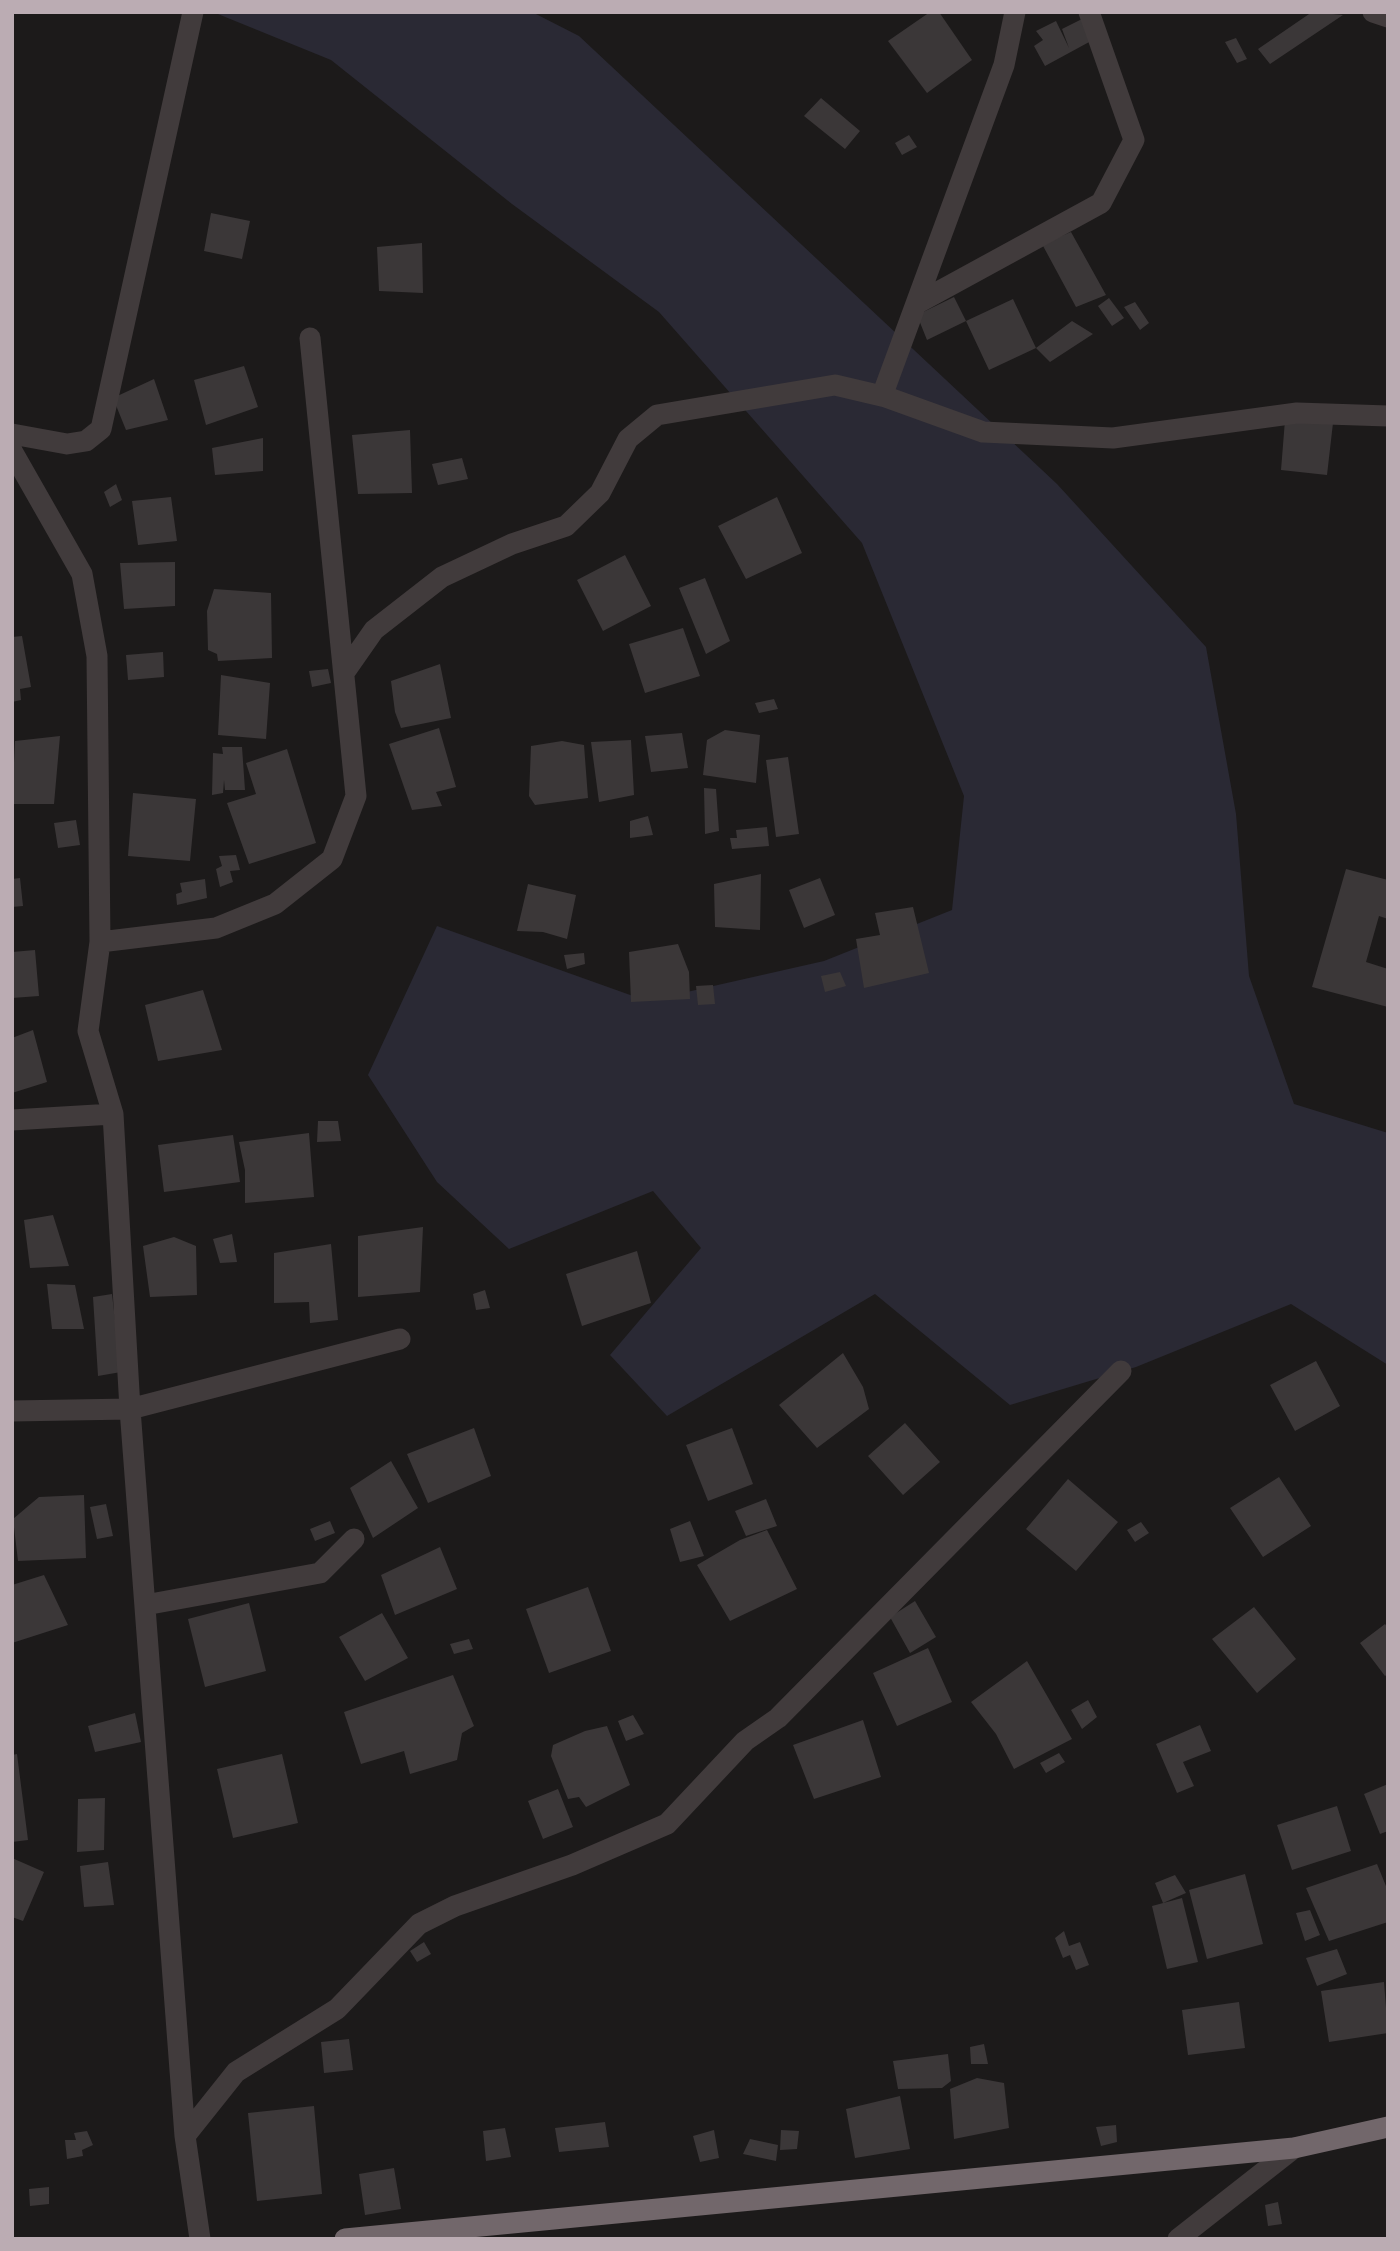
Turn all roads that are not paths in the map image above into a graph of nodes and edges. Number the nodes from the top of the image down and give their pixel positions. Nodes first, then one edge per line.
1 (193, 12) edge
2 (1015, 12) edge
3 (1089, 12) edge
4 (1373, 12) edge
5 (1388, 17) edge
6 (916, 304) junction
7 (310, 338) dead end
8 (882, 396) junction
9 (1388, 416) edge
10 (12, 434) edge
11 (12, 451) edge
12 (344, 673) junction
13 (100, 942) junction
14 (113, 1114) junction
15 (12, 1120) edge
16 (400, 1339) dead end
17 (1121, 1371) dead end
18 (130, 1409) junction
19 (12, 1411) edge
20 (354, 1539) dead end
21 (145, 1605) junction
22 (1388, 2127) edge
23 (185, 2136) junction
24 (1294, 2148) junction
25 (200, 2239) edge
26 (345, 2239) edge
27 (1178, 2239) edge

1 - 10 street
2 - 6 street
3 - 6 street
4 - 5 street
6 - 8 street
7 - 12 street
8 - 9 street
8 - 12 street
11 - 13 street
12 - 13 street
13 - 14 street
14 - 15 street
14 - 18 street
16 - 18 street
17 - 23 street
18 - 19 street
18 - 21 street
20 - 21 street
21 - 23 street
22 - 24 highway
23 - 25 street
24 - 26 highway
24 - 27 street

